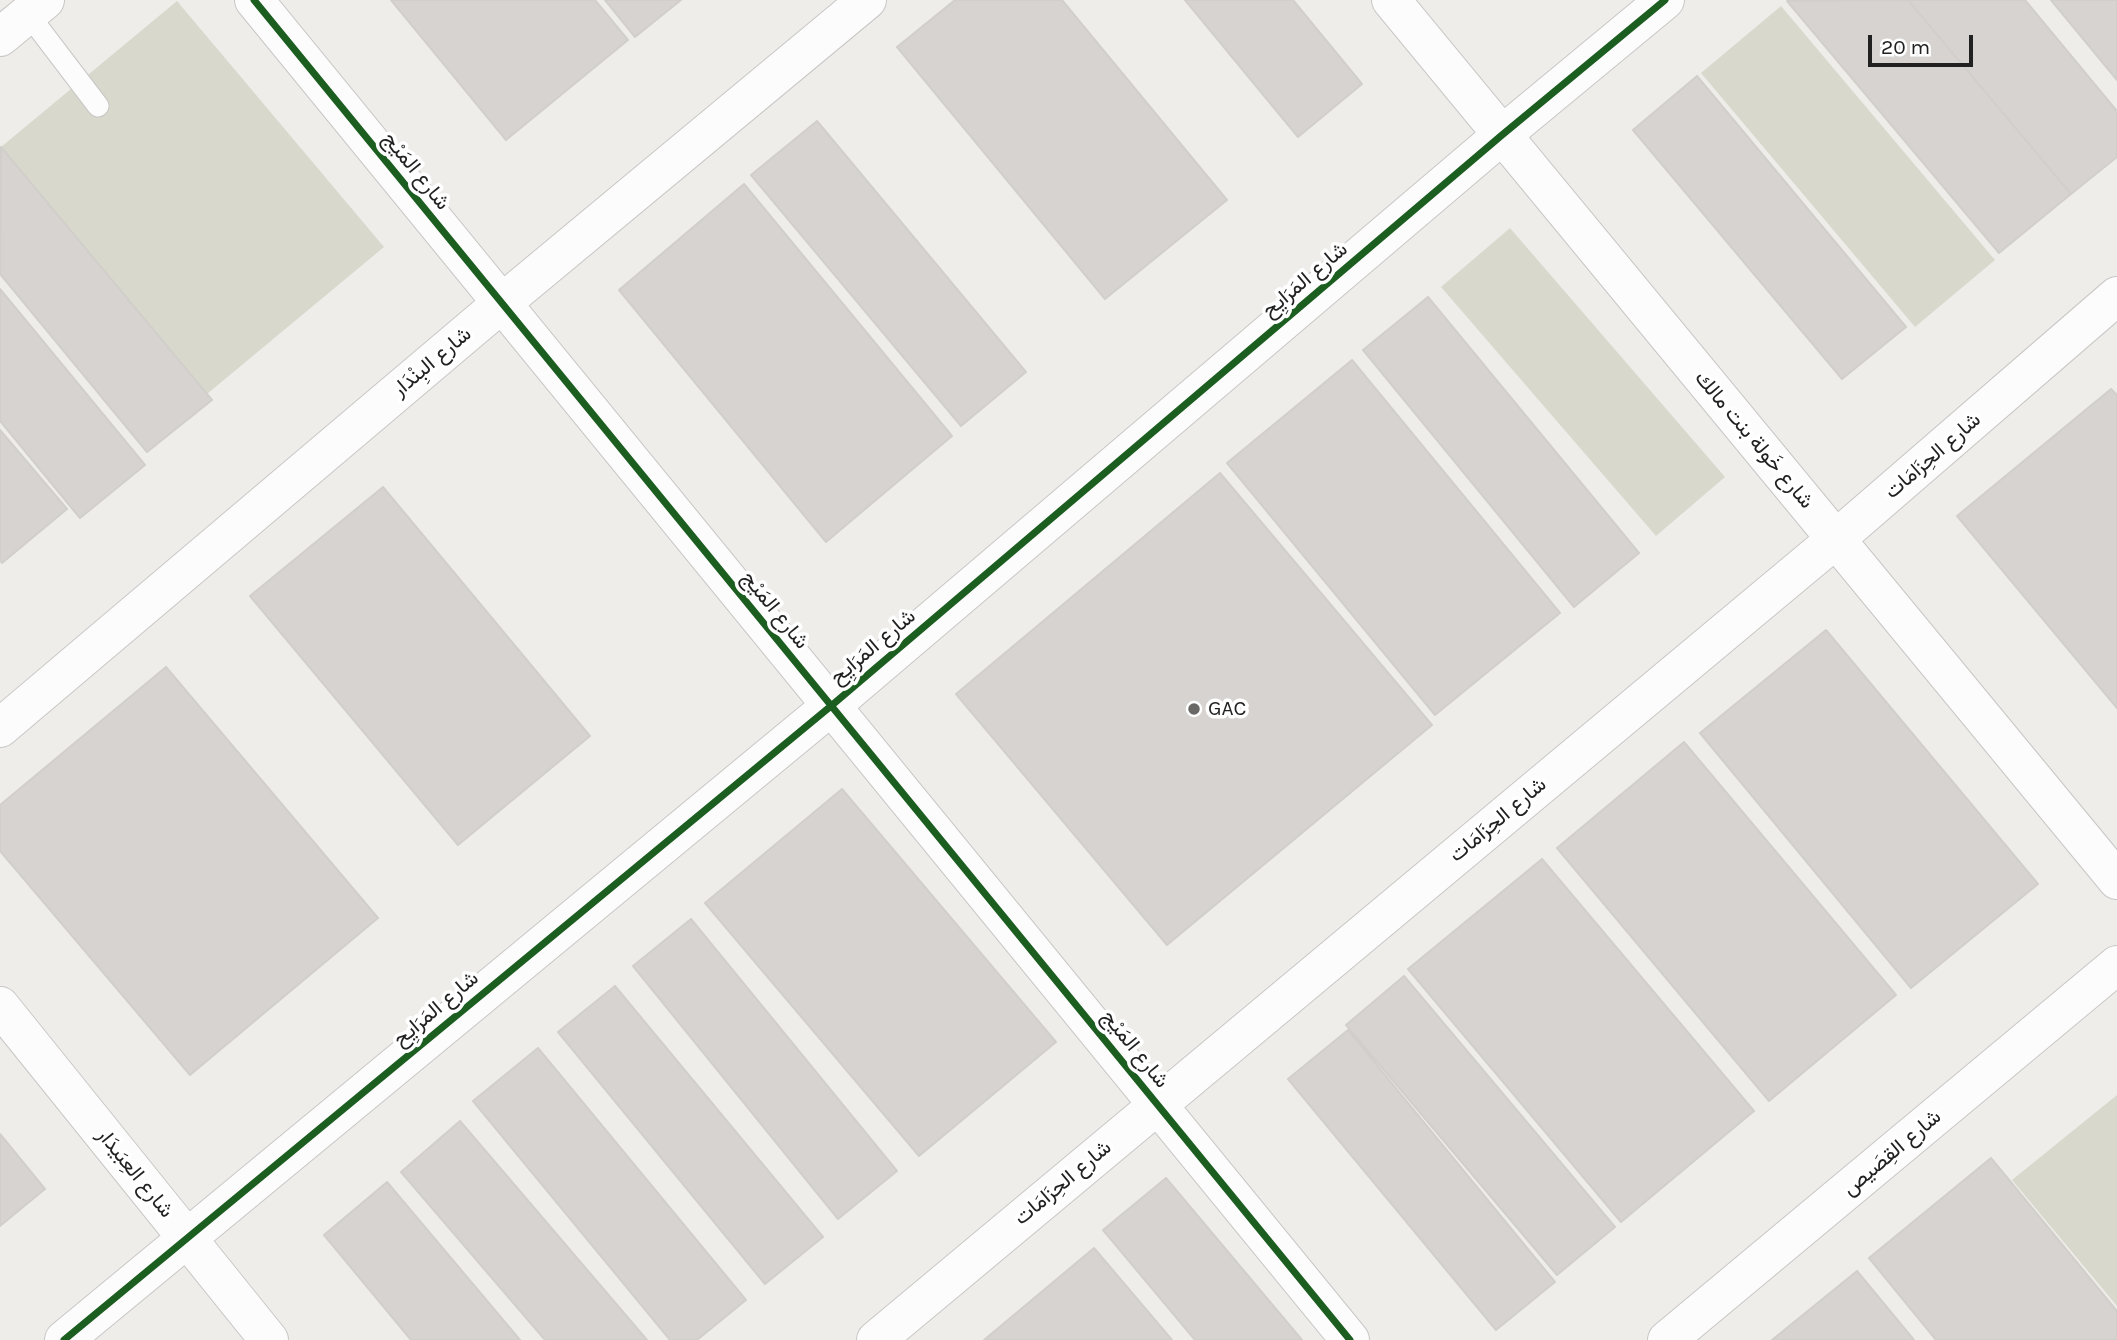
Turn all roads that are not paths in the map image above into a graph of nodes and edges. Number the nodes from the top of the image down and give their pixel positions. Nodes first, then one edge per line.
1 (254, 0) edge
2 (867, 0) edge
3 (1391, 0) edge
4 (1665, 0) edge
5 (24, 17) edge
6 (98, 106) dead end
7 (1502, 135) junction
8 (2117, 296) edge
9 (502, 303) junction
10 (1836, 540) junction
11 (831, 706) junction
12 (0, 728) edge
13 (2117, 880) edge
14 (2117, 965) edge
15 (0, 1006) edge
16 (1157, 1104) junction
17 (187, 1237) junction
18 (64, 1340) edge
19 (270, 1340) edge
20 (876, 1340) edge
21 (1350, 1340) edge
22 (1667, 1340) edge

1 - 9 street, شارع المَيْج
2 - 9 street, شارع البِنْدَار
3 - 7 street, شارع خَولة بنت مالك
4 - 7 street, شارع المَرَايِح
5 - 6 lane
7 - 10 street, شارع خَولة بنت مالك
7 - 11 street, شارع المَرَايِح
8 - 10 street, شارع الحِزَامَات
9 - 11 street, شارع المَيْج
9 - 12 street, شارع البِنْدَار
10 - 13 street, شارع خَولة بنت مالك
10 - 16 street, شارع الحِزَامَات
11 - 16 street, شارع المَيْج
11 - 17 street, شارع المَرَايِح
14 - 22 street, شارع القِصَيص
15 - 17 street, شارع العِبَيدَار
16 - 20 street, شارع الحِزَامَات
16 - 21 street, شارع المَيْج
17 - 18 street, شارع المَرَايِح
17 - 19 street, شارع العِبَيدَار

